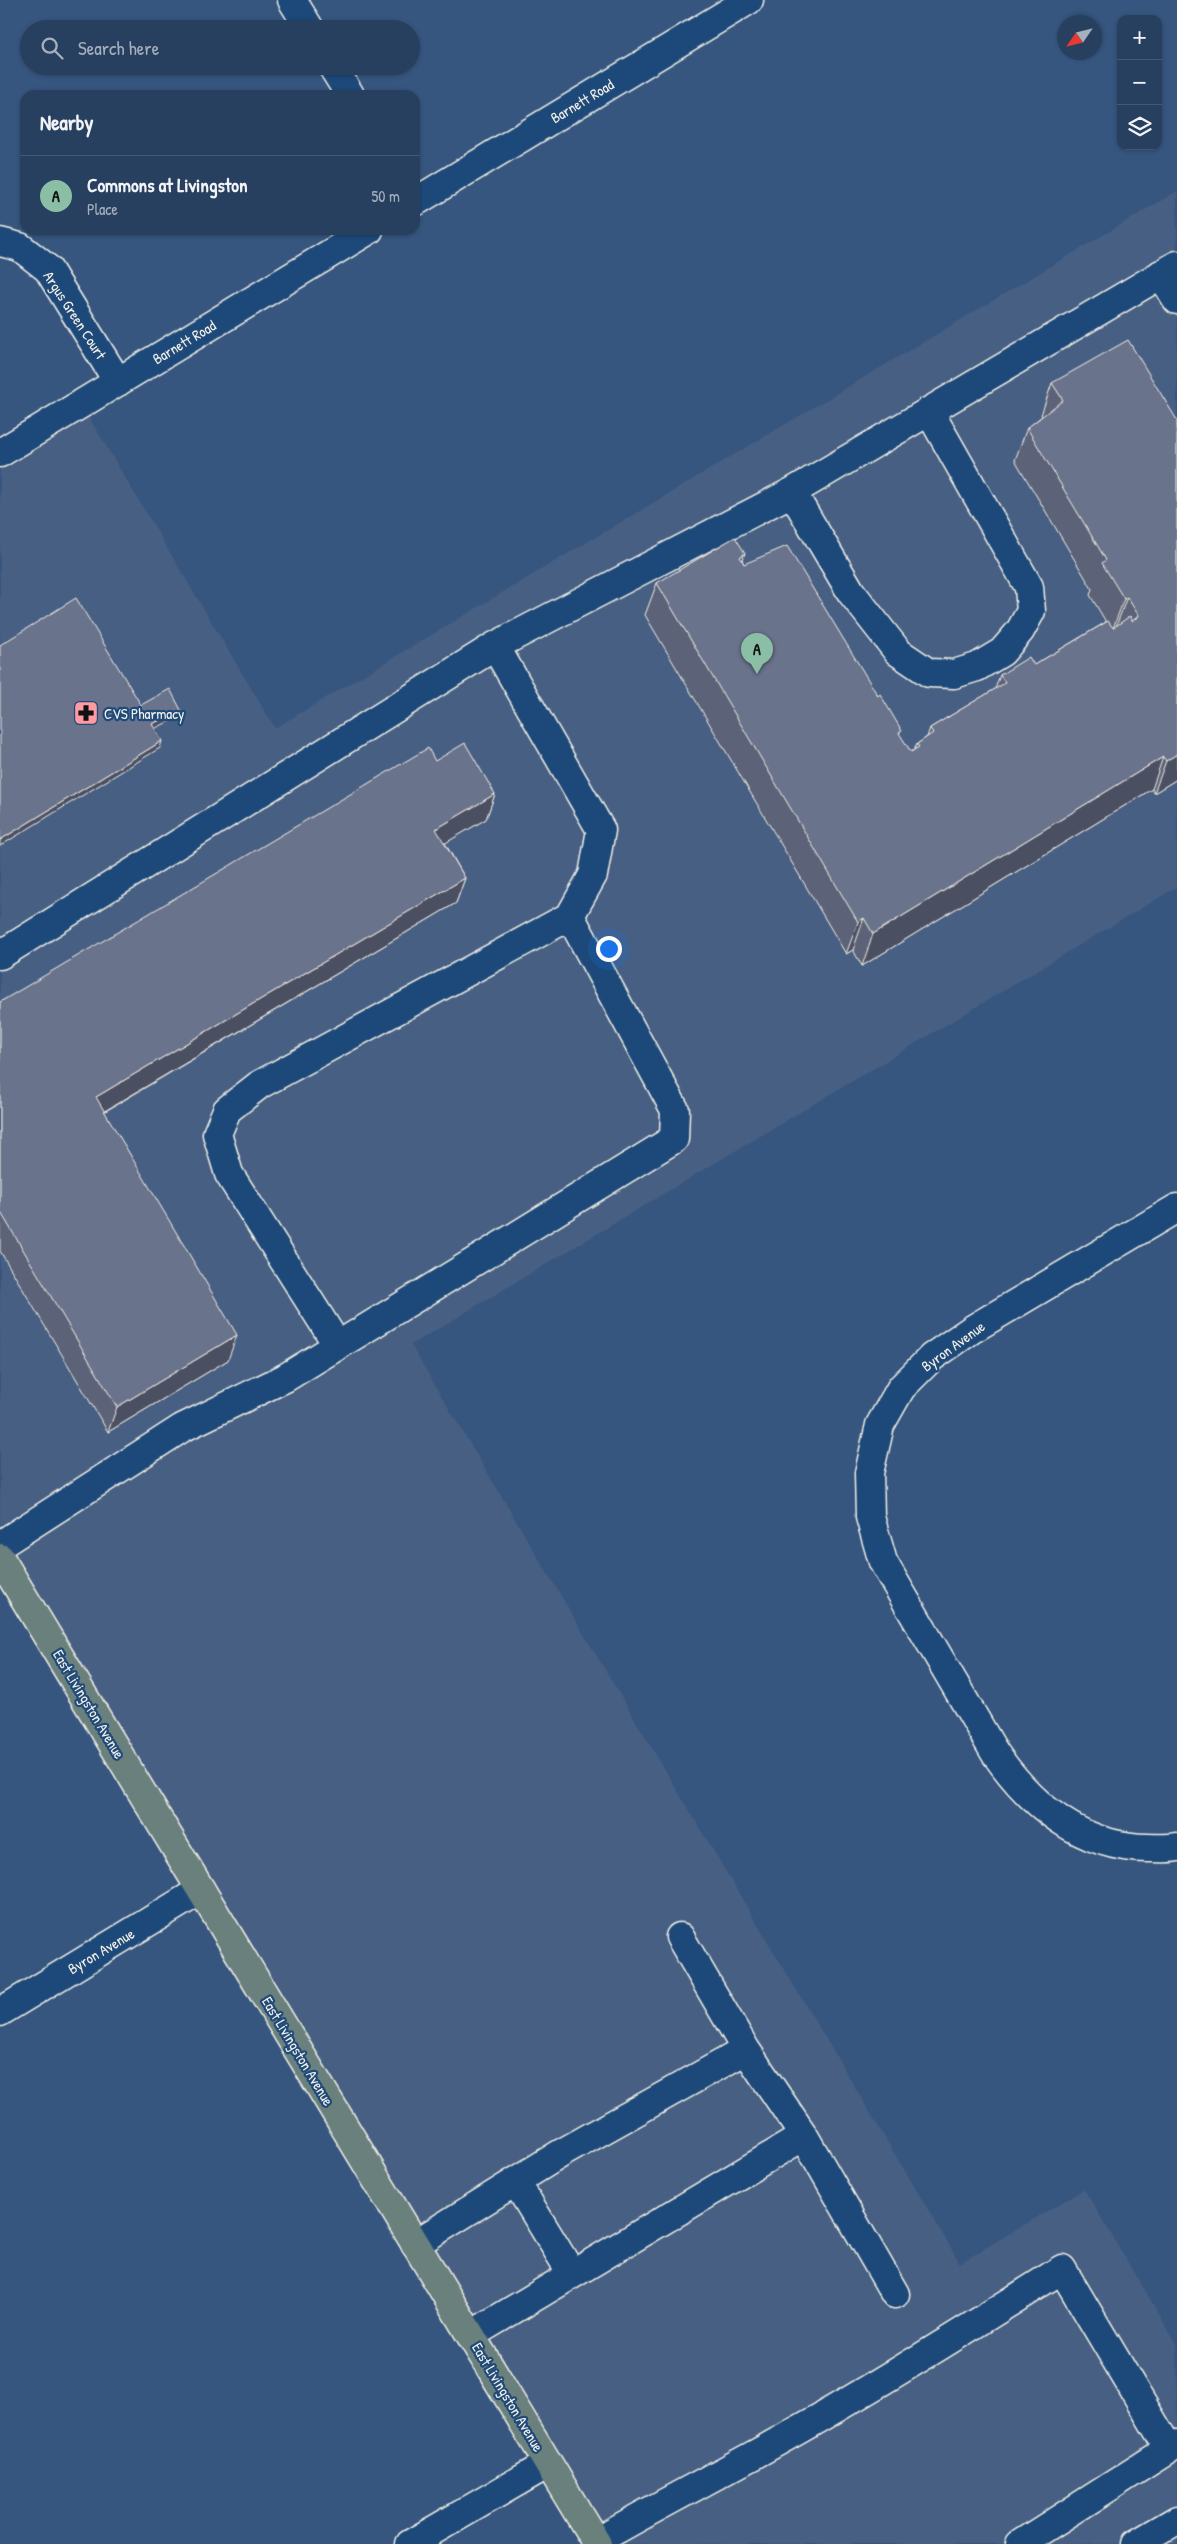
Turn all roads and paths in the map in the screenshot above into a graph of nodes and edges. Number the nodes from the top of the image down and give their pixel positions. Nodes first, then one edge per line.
1 (292, 0) edge
2 (748, 0) edge
3 (304, 20) edge
4 (338, 75) edge
5 (347, 90) edge
6 (420, 199) edge
7 (361, 235) edge
8 (0, 242) edge
9 (1169, 270) edge
10 (1177, 300) edge
11 (118, 382) junction
12 (929, 411) junction
13 (0, 453) edge
14 (792, 492) junction
15 (495, 646) junction
16 (570, 916) junction
17 (0, 956) edge
18 (1177, 1208) edge
19 (338, 1346) junction
20 (0, 1544) edge
21 (0, 1558) edge
22 (1177, 1846) edge
23 (201, 1890) junction
24 (680, 1937) dead end
25 (0, 2012) edge
26 (746, 2050) junction
27 (804, 2136) junction
28 (516, 2182) junction
29 (415, 2244) junction
30 (572, 2274) junction
31 (895, 2294) dead end
32 (471, 2335) junction
33 (1173, 2446) edge
34 (548, 2464) junction
35 (1177, 2520) edge
36 (596, 2543) edge
37 (410, 2544) edge
38 (1020, 2544) edge
39 (1136, 2544) edge

1 - 3 street
2 - 6 street, Barnett Road
4 - 5 street
7 - 11 street, Barnett Road
8 - 11 street, Argus Green Court
9 - 10 street
9 - 12 street
11 - 13 street, Barnett Road
12 - 14 street
12 - 14 street
14 - 15 street
15 - 16 street
15 - 17 street
16 - 19 street
16 - 19 street
18 - 22 street, Byron Avenue
19 - 20 street
21 - 23 main road, East Livingston Avenue
23 - 25 street, Byron Avenue
23 - 29 main road, East Livingston Avenue
24 - 26 street
26 - 27 street
26 - 28 street
27 - 30 street
27 - 31 street
28 - 29 street
28 - 30 street
29 - 32 main road, East Livingston Avenue
30 - 32 street
32 - 34 main road, East Livingston Avenue
33 - 36 street
33 - 38 street
34 - 36 main road, East Livingston Avenue
34 - 37 street
35 - 39 street

